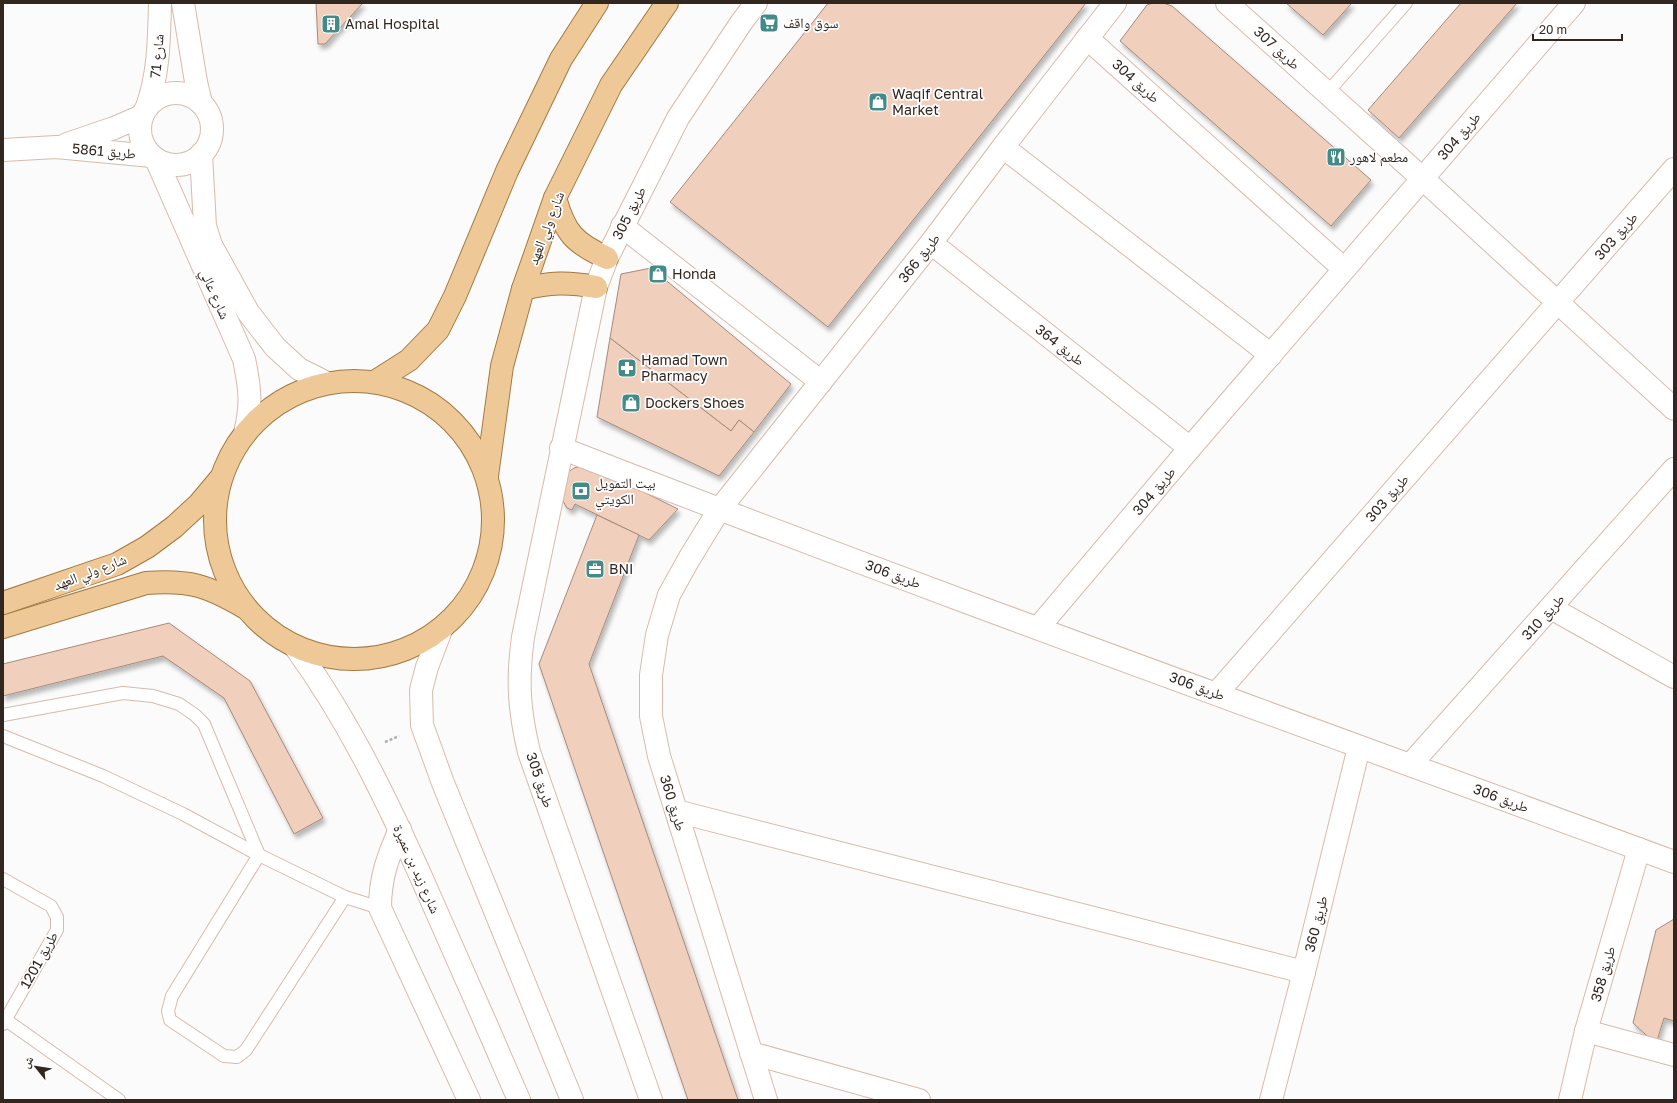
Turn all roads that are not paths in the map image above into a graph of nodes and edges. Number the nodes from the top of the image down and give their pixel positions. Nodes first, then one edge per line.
1 (160, 3) edge
2 (183, 3) edge
3 (597, 3) edge
4 (667, 3) edge
5 (756, 3) edge
6 (1115, 3) edge
7 (1227, 3) edge
8 (1406, 3) edge
9 (1574, 3) edge
10 (1088, 38) junction
11 (1327, 93) junction
12 (201, 103) junction
13 (145, 111) junction
14 (56, 147) junction
15 (1003, 147) junction
16 (3, 150) edge
17 (201, 154) junction
18 (154, 157) junction
19 (1674, 169) edge
20 (1423, 178) junction
21 (555, 198) junction
22 (622, 226) junction
23 (931, 243) junction
24 (204, 248) junction
25 (607, 258) junction
26 (1344, 269) junction
27 (596, 287) junction
28 (523, 288) junction
29 (1557, 303) junction
30 (1270, 355) junction
31 (376, 382) junction
32 (821, 382) junction
33 (327, 383) junction
34 (1674, 409) edge
35 (245, 433) junction
36 (561, 448) junction
37 (1190, 448) junction
38 (1674, 469) edge
39 (487, 476) junction
40 (221, 478) junction
41 (719, 510) junction
42 (3, 603) edge
43 (245, 608) junction
44 (1551, 608) junction
45 (3, 627) edge
46 (1038, 628) junction
47 (441, 630) junction
48 (296, 648) junction
49 (1674, 677) edge
50 (1217, 693) junction
51 (3, 715) edge
52 (3, 736) edge
53 (1359, 748) junction
54 (1411, 764) junction
55 (676, 811) junction
56 (400, 829) junction
57 (1639, 849) junction
58 (259, 855) junction
59 (1674, 862) edge
60 (3, 879) edge
61 (345, 897) junction
62 (380, 908) junction
63 (1304, 972) junction
64 (4, 1022) edge
65 (1586, 1031) junction
66 (751, 1053) junction
67 (1674, 1055) edge
68 (119, 1100) edge
69 (469, 1100) edge
70 (520, 1100) edge
71 (572, 1100) edge
72 (651, 1100) edge
73 (766, 1100) edge
74 (919, 1100) edge
75 (1271, 1100) edge
76 (1570, 1100) edge

1 - 13 street, شارع 71
2 - 12 street, شارع 71
3 - 31 main road
4 - 21 main road, شارع ولي العهد
5 - 22 street, طريق 305
6 - 10 street, طريق 366
7 - 11 street, طريق 307
8 - 11 lane
9 - 20 street, طريق 304
10 - 15 street, طريق 366
10 - 26 street, طريق 304
11 - 20 street, طريق 307
12 - 13 street
12 - 17 street
13 - 14 street, طريق 5861
13 - 18 street
14 - 16 street, طريق 5861
14 - 18 street, طريق 5861
15 - 23 street, طريق 366
15 - 30 street
17 - 18 street
17 - 24 street, شارع عالي
18 - 24 street, شارع عالي
19 - 29 street, طريق 303
20 - 26 street, طريق 304
20 - 29 street
21 - 25 main road
21 - 28 main road, شارع ولي العهد
22 - 25 street, طريق 305
22 - 32 street
23 - 32 street, طريق 366
23 - 37 street, طريق 364
24 - 33 street, شارع عالي
24 - 35 street, شارع عالي
25 - 27 street, طريق 305
26 - 30 street, طريق 304
27 - 28 main road
27 - 36 street, طريق 305
28 - 39 main road, شارع ولي العهد
29 - 34 street
29 - 50 street, طريق 303
30 - 37 street, طريق 304
31 - 33 main road
31 - 39 main road
32 - 41 street, طريق 366
33 - 35 main road
35 - 40 main road
36 - 41 street
36 - 72 street, طريق 305
37 - 46 street, طريق 304
38 - 44 street, طريق 310
39 - 47 main road
40 - 42 main road, شارع ولي العهد
40 - 43 main road
41 - 46 street, طريق 306
41 - 55 street, طريق 360
43 - 45 main road, شارع ولي العهد
43 - 48 main road
44 - 49 street
44 - 54 street, طريق 310
46 - 50 street, طريق 306
47 - 48 main road
47 - 71 street
48 - 56 street, شارع زيد بن عميرة
50 - 53 street, طريق 306
51 - 58 lane
52 - 58 lane
53 - 54 street, طريق 306
53 - 63 street, طريق 360
54 - 57 street, طريق 306
55 - 63 street
55 - 66 street, طريق 360
56 - 62 street
56 - 70 street, شارع زيد بن عميرة
57 - 59 street, طريق 306
57 - 65 street, طريق 358
58 - 61 lane
58 - 61 lane
60 - 64 lane, طريق 1201
61 - 62 lane
62 - 69 street
63 - 75 street, طريق 360
64 - 68 lane, طريق 1201
65 - 67 street
65 - 76 street, طريق 358
66 - 73 street, طريق 360
66 - 74 street

